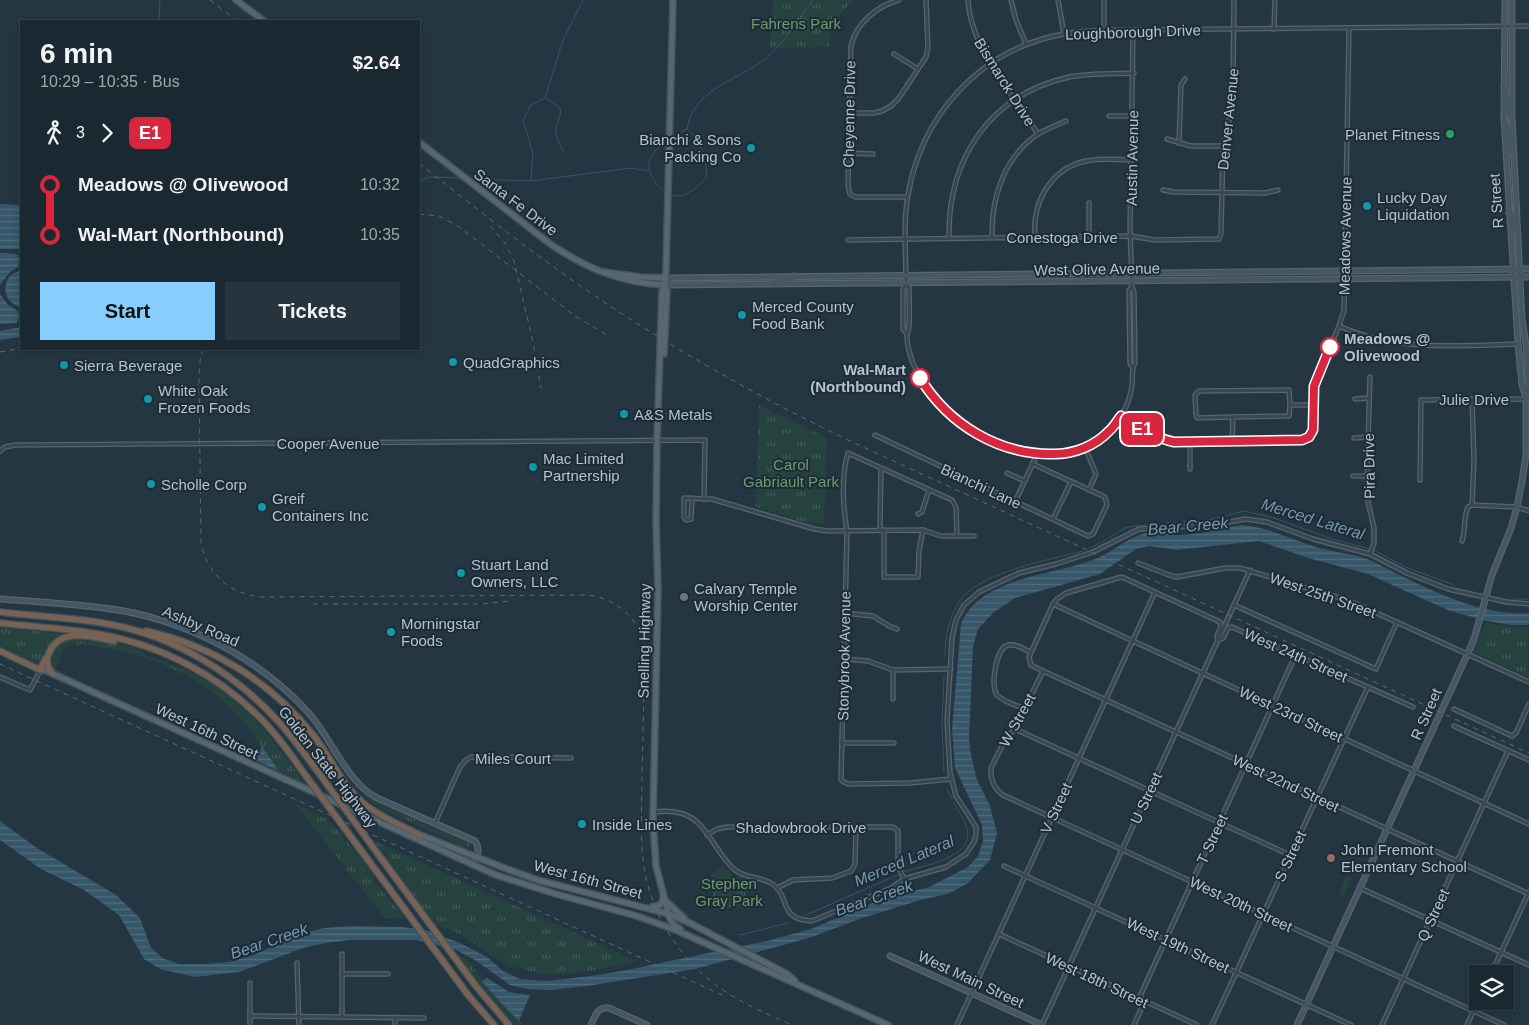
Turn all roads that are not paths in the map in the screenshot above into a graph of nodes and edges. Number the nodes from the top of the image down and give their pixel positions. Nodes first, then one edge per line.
1 (236, 0) edge
2 (673, 0) edge
3 (899, 0) edge
4 (926, 0) edge
5 (968, 0) edge
6 (1011, 0) edge
7 (1058, 0) edge
8 (1104, 0) edge
9 (1234, 0) edge
10 (1275, 0) edge
11 (1505, 0) edge
12 (1512, 0) edge
13 (263, 20) edge
14 (1504, 26) junction
15 (1512, 26) junction
16 (1529, 26) edge
17 (1349, 28) junction
18 (1234, 29) junction
19 (1274, 29) junction
20 (1104, 30) junction
21 (1133, 30) junction
22 (1064, 34) junction
23 (1026, 44) junction
24 (894, 54) dead end
25 (990, 63) junction
26 (918, 70) junction
27 (1134, 73) junction
28 (1185, 80) dead end
29 (1504, 86) junction
30 (1016, 100) junction
31 (850, 113) junction
32 (1109, 116) dead end
33 (1133, 116) junction
34 (1512, 118) junction
35 (1504, 119) junction
36 (1066, 121) dead end
37 (1038, 134) junction
38 (1167, 139) dead end
39 (420, 143) edge
40 (1179, 144) junction
41 (1223, 146) junction
42 (849, 154) junction
43 (873, 154) dead end
44 (1513, 156) junction
45 (1132, 160) junction
46 (1507, 180) junction
47 (1163, 190) dead end
48 (1278, 190) dead end
49 (1222, 192) junction
50 (907, 197) junction
51 (1089, 203) dead end
52 (1516, 211) junction
53 (1509, 213) junction
54 (1518, 232) junction
55 (1089, 236) junction
56 (1131, 236) junction
57 (949, 237) junction
58 (992, 237) junction
59 (1035, 237) junction
60 (906, 238) junction
61 (1218, 239) joint
62 (848, 240) dead end
63 (1514, 269) junction
64 (1520, 269) junction
65 (1529, 269) edge
66 (1345, 271) junction
67 (604, 272) junction
68 (1131, 273) junction
69 (906, 275) junction
70 (794, 276) junction
71 (1517, 277) junction
72 (1529, 277) edge
73 (666, 278) junction
74 (1344, 278) junction
75 (906, 283) junction
76 (665, 284) junction
77 (770, 284) junction
78 (1132, 284) junction
79 (1517, 323) junction
80 (1339, 326) junction
81 (1132, 331) junction
82 (907, 335) junction
83 (1518, 344) junction
84 (1527, 344) edge
85 (1132, 367) junction
86 (1528, 376) junction
87 (1370, 377) dead end
88 (1369, 398) junction
89 (1355, 399) dead end
90 (1472, 399) junction
91 (1526, 399) junction
92 (1290, 405) junction
93 (1313, 405) junction
94 (1121, 416) junction
95 (1233, 417) junction
96 (875, 436) dead end
97 (1368, 437) junction
98 (1354, 438) dead end
99 (657, 440) junction
100 (1232, 441) junction
101 (1190, 442) junction
102 (1084, 447) junction
103 (0, 451) edge
104 (1036, 453) junction
105 (1528, 455) edge
106 (1033, 464) junction
107 (881, 468) junction
108 (1190, 469) dead end
109 (1007, 473) dead end
110 (1353, 476) dead end
111 (1367, 476) junction
112 (1420, 480) dead end
113 (1025, 482) junction
114 (1071, 482) junction
115 (929, 490) junction
116 (1089, 490) junction
117 (692, 498) junction
118 (704, 499) junction
119 (1015, 502) junction
120 (1472, 505) junction
121 (1517, 507) junction
122 (1529, 511) edge
123 (918, 514) dead end
124 (1053, 520) junction
125 (880, 530) junction
126 (884, 530) junction
127 (923, 530) junction
128 (847, 531) junction
129 (957, 536) junction
130 (974, 536) dead end
131 (1462, 541) dead end
132 (1372, 551) junction
133 (1138, 563) dead end
134 (1250, 570) junction
135 (1155, 592) junction
136 (0, 598) edge
137 (1485, 600) junction
138 (1053, 604) junction
139 (1529, 604) edge
140 (1234, 605) junction
141 (0, 612) edge
142 (846, 613) junction
143 (1397, 622) junction
144 (0, 623) edge
145 (115, 625) junction
146 (897, 629) dead end
147 (1218, 640) junction
148 (1133, 641) junction
149 (0, 651) edge
150 (1030, 652) junction
151 (1468, 653) junction
152 (1296, 654) junction
153 (170, 655) junction
154 (47, 657) junction
155 (845, 659) junction
156 (40, 670) junction
157 (893, 670) junction
158 (951, 670) junction
159 (1043, 671) junction
160 (52, 673) junction
161 (1203, 674) junction
162 (0, 677) edge
163 (1529, 682) edge
164 (1368, 686) junction
165 (892, 699) dead end
166 (1106, 700) junction
167 (1529, 704) edge
168 (1273, 706) junction
169 (1412, 707) dead end
170 (1025, 709) junction
171 (1454, 709) dead end
172 (1454, 726) dead end
173 (1015, 729) junction
174 (1176, 732) junction
175 (1344, 739) junction
176 (842, 743) junction
177 (894, 743) dead end
178 (1508, 751) junction
179 (571, 758) dead end
180 (1079, 759) junction
181 (1529, 760) edge
182 (1246, 764) junction
183 (1414, 771) junction
184 (991, 773) joint
185 (951, 779) junction
186 (1149, 791) junction
187 (1317, 797) junction
188 (1484, 803) junction
189 (653, 812) junction
190 (363, 815) junction
191 (1052, 817) junction
192 (435, 823) junction
193 (1219, 823) junction
194 (1529, 824) edge
195 (856, 826) junction
196 (1387, 829) junction
197 (706, 834) junction
198 (420, 835) junction
199 (1122, 849) junction
200 (1290, 855) junction
201 (476, 857) junction
202 (1458, 862) junction
203 (473, 865) junction
204 (1004, 866) dead end
205 (1026, 875) junction
206 (903, 877) junction
207 (1192, 882) junction
208 (662, 887) junction
209 (777, 888) junction
210 (1360, 888) junction
211 (1529, 893) edge
212 (666, 901) junction
213 (1096, 907) junction
214 (648, 908) junction
215 (616, 910) junction
216 (1263, 914) junction
217 (669, 916) junction
218 (1430, 920) junction
219 (690, 923) junction
220 (998, 934) junction
221 (693, 936) junction
222 (1166, 940) junction
223 (1333, 946) junction
224 (1500, 952) junction
225 (342, 954) dead end
226 (890, 956) dead end
227 (297, 963) dead end
228 (1495, 965) edge
229 (1529, 965) edge
230 (1068, 966) junction
231 (1236, 972) junction
232 (342, 974) junction
233 (388, 974) dead end
234 (1404, 979) junction
235 (250, 983) dead end
236 (798, 983) junction
237 (972, 993) junction
238 (1142, 1000) junction
239 (1307, 1005) junction
240 (1474, 1011) junction
241 (250, 1016) junction
242 (299, 1017) junction
243 (342, 1018) junction
244 (395, 1018) junction
245 (424, 1018) dead end
246 (250, 1025) edge
247 (299, 1025) edge
248 (395, 1025) edge
249 (494, 1025) edge
250 (509, 1025) edge
251 (590, 1025) edge
252 (647, 1025) edge
253 (888, 1025) edge
254 (957, 1025) edge
255 (1042, 1025) edge
256 (1134, 1025) edge
257 (1196, 1025) edge
258 (1212, 1025) edge
259 (1297, 1025) edge
260 (1351, 1025) edge
261 (1382, 1025) edge
262 (1467, 1025) edge
263 (1504, 1025) edge

1 - 13 main road
2 - 73 main road, Snelling Highway
3 - 31 street, Cheyenne Drive
4 - 26 street
5 - 25 street, Bismarck Drive
6 - 23 street
7 - 22 street
8 - 20 street
9 - 18 street, Denver Avenue
10 - 19 street
11 - 14 main road, R Street
12 - 15 main road, R Street
14 - 15 street, Loughborough Drive
14 - 17 street, Loughborough Drive
14 - 29 main road, R Street
15 - 16 street, Loughborough Drive
15 - 34 main road, R Street
17 - 19 street, Loughborough Drive
17 - 66 street, Meadows Avenue
18 - 19 street, Loughborough Drive
18 - 21 street, Loughborough Drive
18 - 41 street, Denver Avenue
20 - 21 street, Loughborough Drive
20 - 22 street, Loughborough Drive
21 - 27 street, Austin Avenue
22 - 23 street, Loughborough Drive
23 - 25 street, Loughborough Drive
24 - 26 street
25 - 30 street, Bismarck Drive
25 - 50 street, Loughborough Drive
26 - 31 street
27 - 30 street
27 - 33 street, Austin Avenue
28 - 40 street
29 - 34 main road
29 - 35 main road, R Street
30 - 37 street, Bismarck Drive
30 - 57 street
31 - 42 street, Cheyenne Drive
32 - 33 street
33 - 45 street, Austin Avenue
34 - 44 main road, R Street
35 - 44 main road
35 - 46 main road, R Street
36 - 37 street
37 - 58 street
38 - 40 street
39 - 67 main road, Santa Fe Drive
40 - 41 street
41 - 49 street, Denver Avenue
42 - 43 street
42 - 50 street, Cheyenne Drive
44 - 52 main road, R Street
45 - 56 street, Austin Avenue
45 - 59 street
46 - 52 main road
46 - 53 main road, R Street
47 - 49 street
48 - 49 street
49 - 61 street, Denver Avenue
50 - 60 street, Loughborough Drive
51 - 55 street
52 - 54 main road, R Street
53 - 54 main road
53 - 63 main road, R Street
54 - 64 main road, R Street
55 - 56 street, Conestoga Drive
55 - 59 street, Conestoga Drive
56 - 61 street, Conestoga Drive
56 - 68 street, Austin Avenue
57 - 58 street, Conestoga Drive
57 - 60 street, Conestoga Drive
58 - 59 street, Conestoga Drive
60 - 62 street, Conestoga Drive
60 - 69 street, Loughborough Drive
63 - 64 main road, West Olive Avenue
63 - 66 main road, West Olive Avenue
63 - 71 main road, R Street
64 - 65 main road, West Olive Avenue
64 - 71 main road, R Street
66 - 68 main road, West Olive Avenue
66 - 74 street, Meadows Avenue
67 - 73 main road, Santa Fe Drive
67 - 76 main road, Santa Fe Drive
68 - 69 main road, West Olive Avenue
68 - 78 street, Austin Avenue
69 - 70 main road, West Olive Avenue
69 - 75 street, Loughborough Drive
70 - 73 main road, West Olive Avenue
70 - 77 main road
71 - 72 main road, West Olive Avenue
71 - 74 main road, West Olive Avenue
71 - 79 main road, R Street
71 - 84 main road, R Street
73 - 76 main road, Snelling Highway
74 - 78 main road, West Olive Avenue
74 - 80 street, Meadows Avenue
75 - 77 main road, West Olive Avenue
75 - 78 main road, West Olive Avenue
75 - 82 street, Loughborough Drive
75 - 82 street, Loughborough Drive
76 - 77 main road, West Olive Avenue
76 - 99 main road, Snelling Highway
78 - 81 street, Austin Avenue
78 - 81 street, Austin Avenue
79 - 83 main road, R Street
79 - 84 main road
80 - 83 street
80 - 93 street, Meadows Avenue
81 - 85 street, Austin Avenue
81 - 85 street, Austin Avenue
82 - 104 street, Loughborough Drive
83 - 86 main road
83 - 91 main road, R Street
84 - 86 main road, R Street
85 - 94 street, Austin Avenue
86 - 91 main road, R Street
87 - 88 street, Pira Drive
88 - 89 street
88 - 97 street, Pira Drive
90 - 91 street, Julie Drive
90 - 112 street, Julie Drive
90 - 120 street
91 - 105 main road, R Street
92 - 93 street
92 - 95 street
92 - 95 street
93 - 100 street, Meadows Avenue
94 - 101 street
94 - 102 street, Austin Avenue
95 - 100 street
96 - 119 street, Bianchi Lane
97 - 98 street
97 - 111 street, Pira Drive
99 - 103 street, Cooper Avenue
99 - 118 street, Cooper Avenue
99 - 189 main road, Snelling Highway
100 - 101 street
101 - 108 street
102 - 104 street, Austin Avenue
102 - 116 street
104 - 106 street
105 - 121 main road, R Street
106 - 113 street
106 - 114 street
107 - 115 street
107 - 125 street
107 - 128 street, Stonybrook Avenue
109 - 113 street
110 - 111 street
111 - 132 street, Pira Drive
113 - 119 street
114 - 116 street
114 - 124 street
115 - 123 street
115 - 129 street
116 - 124 street, Bianchi Lane
117 - 117 street
117 - 118 street
118 - 128 street
119 - 124 street, Bianchi Lane
120 - 121 street
120 - 131 street
121 - 122 street
121 - 137 main road, R Street
125 - 126 street
125 - 128 street
126 - 127 street
126 - 127 street
127 - 129 street
128 - 142 street, Stonybrook Avenue
129 - 130 street
132 - 137 street
132 - 158 street
133 - 134 street, West 25th Street
134 - 140 street, U Street
134 - 143 street, West 25th Street
135 - 138 street
135 - 147 street
135 - 148 street, V Street
136 - 192 main road, Ashby Road
137 - 139 street
137 - 151 main road, R Street
138 - 148 street, West 23rd Street
138 - 150 street
140 - 143 street
140 - 147 street, U Street
141 - 145 highway, Golden State Highway
142 - 146 street
142 - 155 street, Stonybrook Avenue
143 - 151 street, West 25th Street
144 - 153 highway, Golden State Highway
145 - 198 highway
145 - 250 highway, Golden State Highway, bridge
147 - 152 street, West 24th Street
147 - 161 street, U Street
148 - 161 street, West 23rd Street
148 - 166 street, V Street
149 - 156 highway
150 - 159 street
150 - 170 street
151 - 163 street, West 25th Street
151 - 183 main road, R Street
152 - 164 street, West 24th Street
152 - 168 street, T Street
153 - 154 highway
153 - 249 highway, Golden State Highway, bridge
154 - 156 highway
154 - 160 highway
155 - 157 street
155 - 176 street, Stonybrook Avenue
156 - 160 main road, West 16th Street
156 - 162 street
157 - 158 street
157 - 165 street
158 - 185 street
159 - 166 street, West 22nd Street
159 - 170 street, W Street
160 - 190 main road, West 16th Street
161 - 168 street, West 23rd Street
161 - 174 street, U Street
164 - 169 street, West 24th Street
164 - 175 street, S Street
166 - 174 street, West 22nd Street
166 - 180 street, V Street
167 - 171 street
168 - 175 street, West 23rd Street
168 - 182 street, T Street
170 - 173 street, W Street
172 - 178 street
173 - 180 street
173 - 184 street, W Street
174 - 182 street, West 22nd Street
174 - 186 street, U Street
175 - 183 street, West 23rd Street
175 - 187 street, S Street
176 - 177 street
176 - 185 street, Stonybrook Avenue
178 - 181 street
178 - 188 street, Q Street
179 - 192 street, Miles Court
180 - 186 street
180 - 191 street, V Street
182 - 187 street, West 22nd Street
182 - 193 street, T Street
183 - 188 street, West 23rd Street
183 - 196 main road, R Street
184 - 191 street, West 20th Street
185 - 206 street
186 - 193 street
186 - 199 street, U Street
187 - 196 street, West 22nd Street
187 - 200 street, S Street
188 - 194 street, West 23rd Street
188 - 202 street, Q Street
189 - 197 street
189 - 208 main road, Snelling Highway
190 - 198 main road, West 16th Street
190 - 203 main road, West 16th Street
191 - 199 street, West 20th Street
191 - 205 street, V Street
192 - 201 main road, Ashby Road
193 - 200 street
193 - 207 street, T Street
195 - 197 street, Shadowbrook Drive
195 - 206 street, Shadowbrook Drive
195 - 209 street
196 - 202 street, West 22nd Street
196 - 210 main road, R Street
197 - 209 street
198 - 201 main road, West 16th Street
199 - 207 street, West 20th Street
199 - 213 street, U Street
200 - 216 street, S Street
201 - 203 main road
201 - 214 main road, West 16th Street
202 - 211 street, West 22nd Street
202 - 218 street, Q Street
203 - 215 main road, West 16th Street
204 - 205 street, West 19th Street
205 - 213 street, West 19th Street
205 - 220 street, V Street
206 - 209 street
207 - 216 street, West 20th Street
207 - 222 street, T Street
208 - 212 main road, Snelling Highway
208 - 214 main road
210 - 218 street
210 - 223 main road, R Street
211 - 224 street
212 - 217 main road, Snelling Highway
212 - 219 main road
213 - 222 street, West 19th Street
213 - 230 street, U Street
214 - 217 main road, West 16th Street
215 - 217 main road
215 - 221 main road, West 16th Street
216 - 223 street, West 20th Street
216 - 231 street, S Street
217 - 219 main road, West 16th Street
217 - 221 main road
218 - 224 street
218 - 234 street, Q Street
219 - 236 main road, West 16th Street
220 - 230 street, West 18th Street
220 - 237 street, V Street
221 - 236 main road, West 16th Street
222 - 231 street, West 19th Street
222 - 238 street, T Street
223 - 234 street, West 20th Street
223 - 239 main road, R Street
224 - 228 street
224 - 229 street
225 - 232 street
226 - 237 main road, West Main Street
227 - 242 street
230 - 238 street, West 18th Street
230 - 255 street, U Street
231 - 239 street, West 19th Street
231 - 258 street, S Street
232 - 233 street
232 - 243 street
234 - 240 street, West 20th Street
234 - 261 street, Q Street
235 - 241 street
236 - 253 main road, West 16th Street
237 - 254 street, V Street
237 - 255 main road, West Main Street
238 - 256 street, T Street
238 - 257 street, West 18th Street
239 - 259 main road, R Street
239 - 260 street, West 19th Street
240 - 262 street
240 - 263 street, West 20th Street
241 - 242 street
241 - 246 street
242 - 243 street
242 - 247 street
243 - 244 street
244 - 245 street
244 - 248 street
251 - 252 main road

